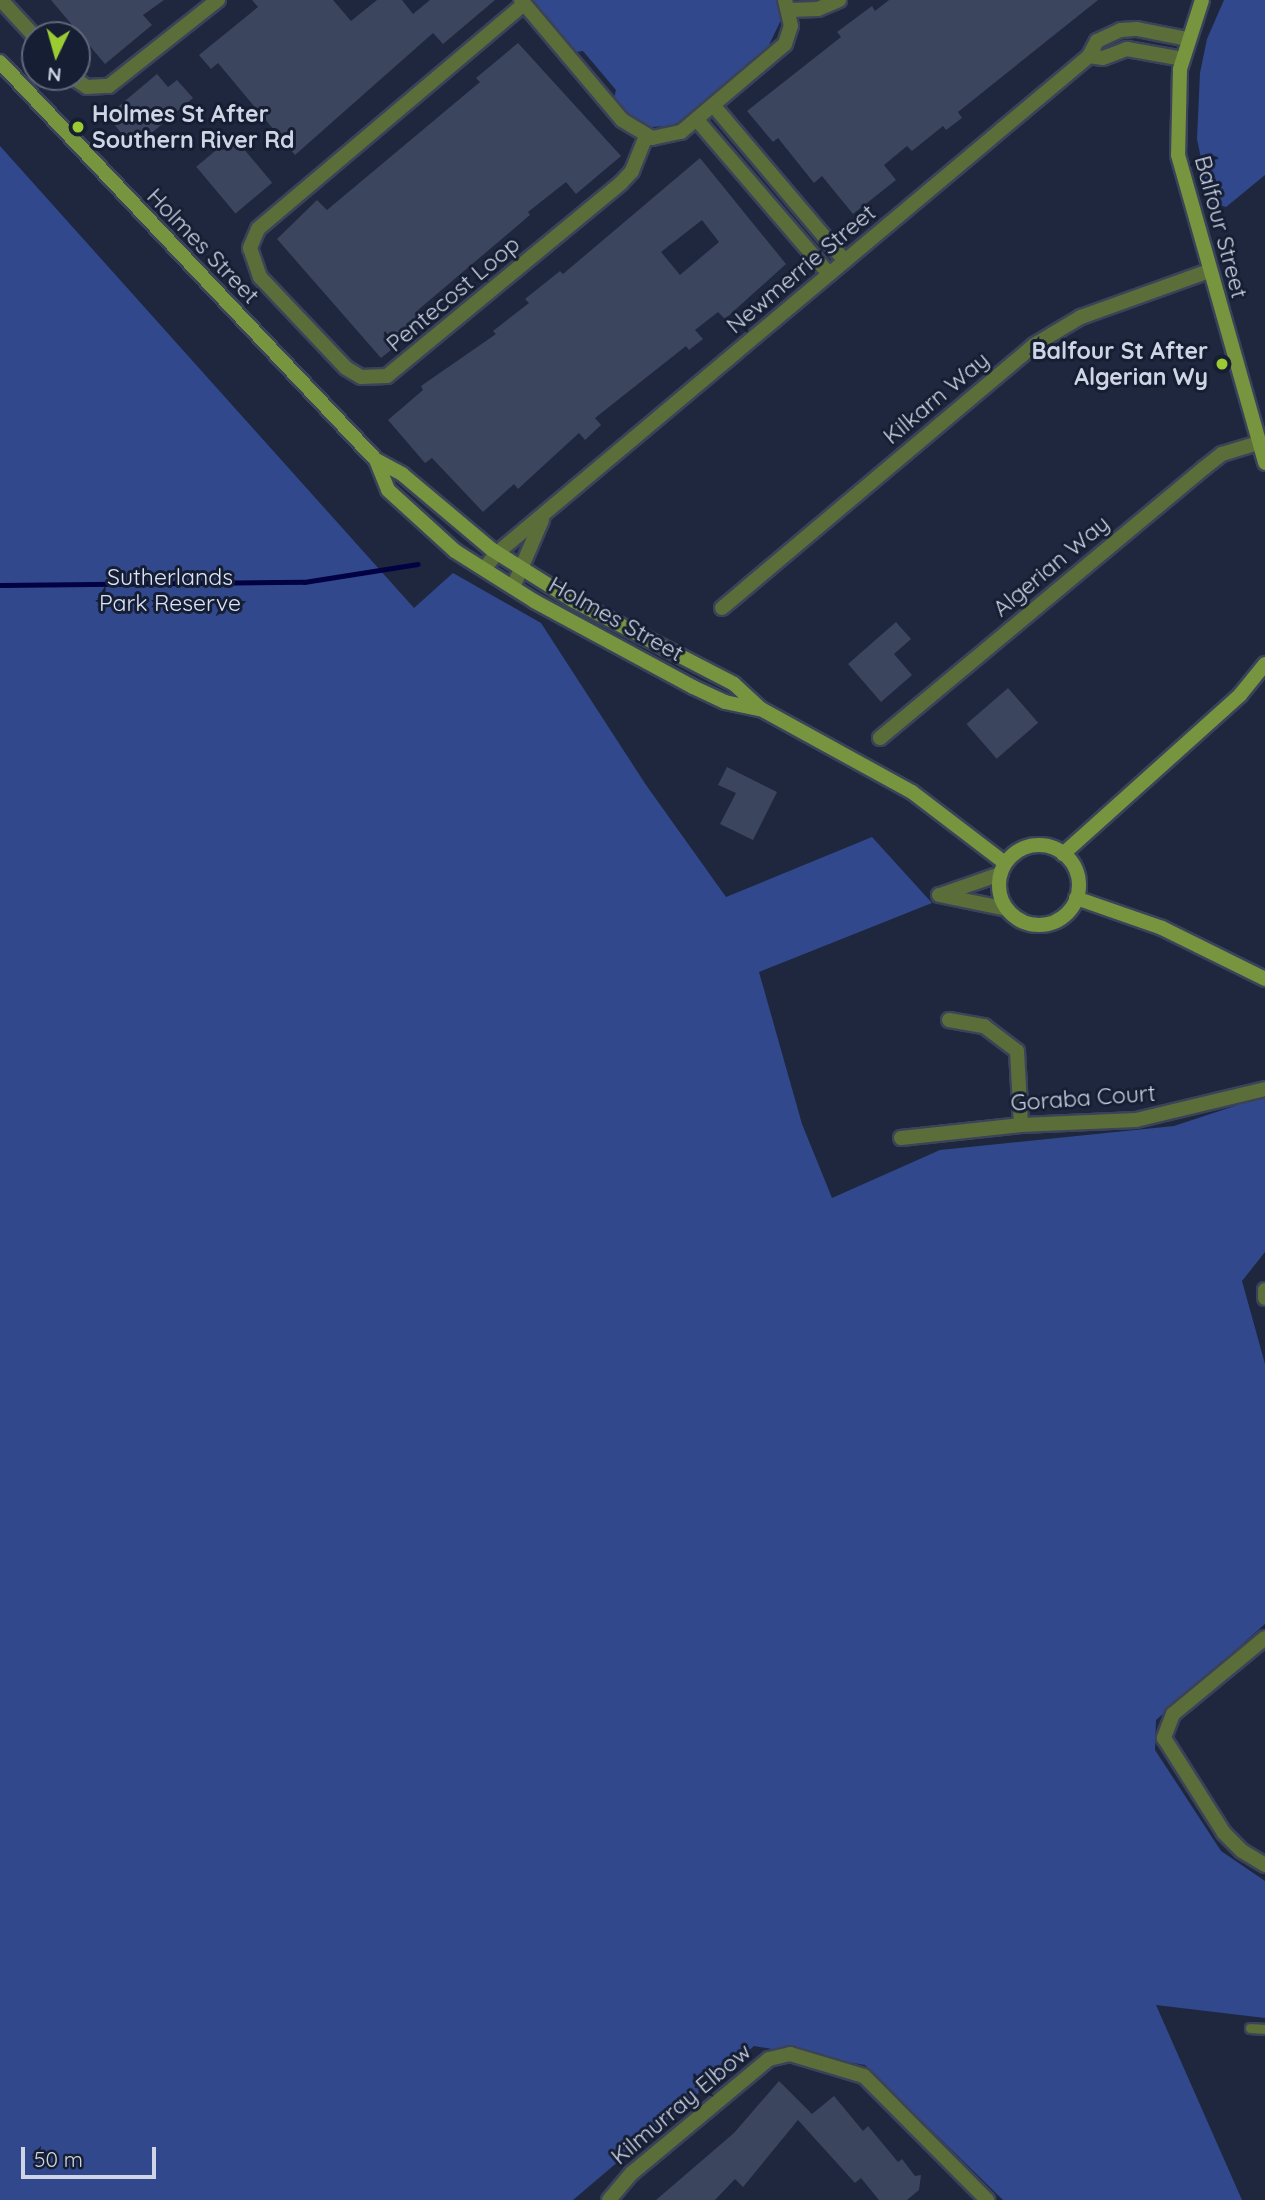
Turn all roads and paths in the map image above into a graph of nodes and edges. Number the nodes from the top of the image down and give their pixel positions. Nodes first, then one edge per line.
1 (1, 0) edge
2 (218, 0) edge
3 (839, 0) edge
4 (1202, 0) edge
5 (523, 2) edge
6 (787, 5) edge
7 (21, 22) edge
8 (1188, 38) junction
9 (1089, 56) junction
10 (1183, 59) junction
11 (0, 62) edge
12 (91, 87) edge
13 (713, 105) junction
14 (697, 120) junction
15 (646, 137) junction
16 (845, 261) junction
17 (1209, 271) junction
18 (829, 274) junction
19 (1259, 443) junction
20 (376, 460) junction
21 (1265, 463) edge
22 (543, 518) junction
23 (497, 553) junction
24 (522, 568) junction
25 (484, 569) junction
26 (513, 587) junction
27 (722, 608) dead end
28 (1265, 664) edge
29 (761, 709) junction
30 (880, 738) dead end
31 (1063, 854) junction
32 (1003, 868) junction
33 (1076, 898) junction
34 (1007, 909) junction
35 (1265, 979) edge
36 (949, 1020) dead end
37 (1265, 1089) edge
38 (1020, 1125) junction
39 (901, 1138) dead end
40 (1265, 1290) edge
41 (1265, 1298) edge
42 (1265, 1638) edge
43 (1265, 1865) edge
44 (1250, 2028) dead end
45 (1265, 2029) edge
46 (608, 2200) edge
47 (987, 2200) edge

1 - 7 street
2 - 12 street
3 - 6 street
4 - 8 main road, Balfour Street
5 - 15 street
5 - 15 street, Pentecost Loop
6 - 13 street
8 - 9 street, Newmerrie Street
8 - 10 main road, Balfour Street
9 - 10 street
9 - 16 street, Newmerrie Street
10 - 17 main road, Balfour Street
11 - 20 main road, Holmes Street
13 - 14 street
13 - 16 street
14 - 15 street
14 - 18 street
16 - 18 street, Newmerrie Street
17 - 19 main road, Balfour Street
17 - 27 street, Kilkarn Way
18 - 22 street, Newmerrie Street
19 - 21 main road, Balfour Street
19 - 30 street, Algerian Way
20 - 23 main road, Holmes Street
20 - 25 main road, Holmes Street
22 - 23 street, Newmerrie Street
22 - 24 street, Newmerrie Street
23 - 24 main road, Holmes Street
23 - 25 street, Newmerrie Street
24 - 26 street, Newmerrie Street
24 - 29 main road, Holmes Street
25 - 26 main road, Holmes Street
26 - 29 main road, Holmes Street
28 - 31 main road
29 - 32 main road, Holmes Street
31 - 32 main road
31 - 33 main road
32 - 34 main road
32 - 34 street
33 - 34 main road
33 - 35 main road
36 - 38 street
37 - 38 street, Goraba Court
38 - 39 street, Goraba Court
40 - 41 street
42 - 43 street
44 - 45 lane
46 - 47 street, Kilmurray Elbow

